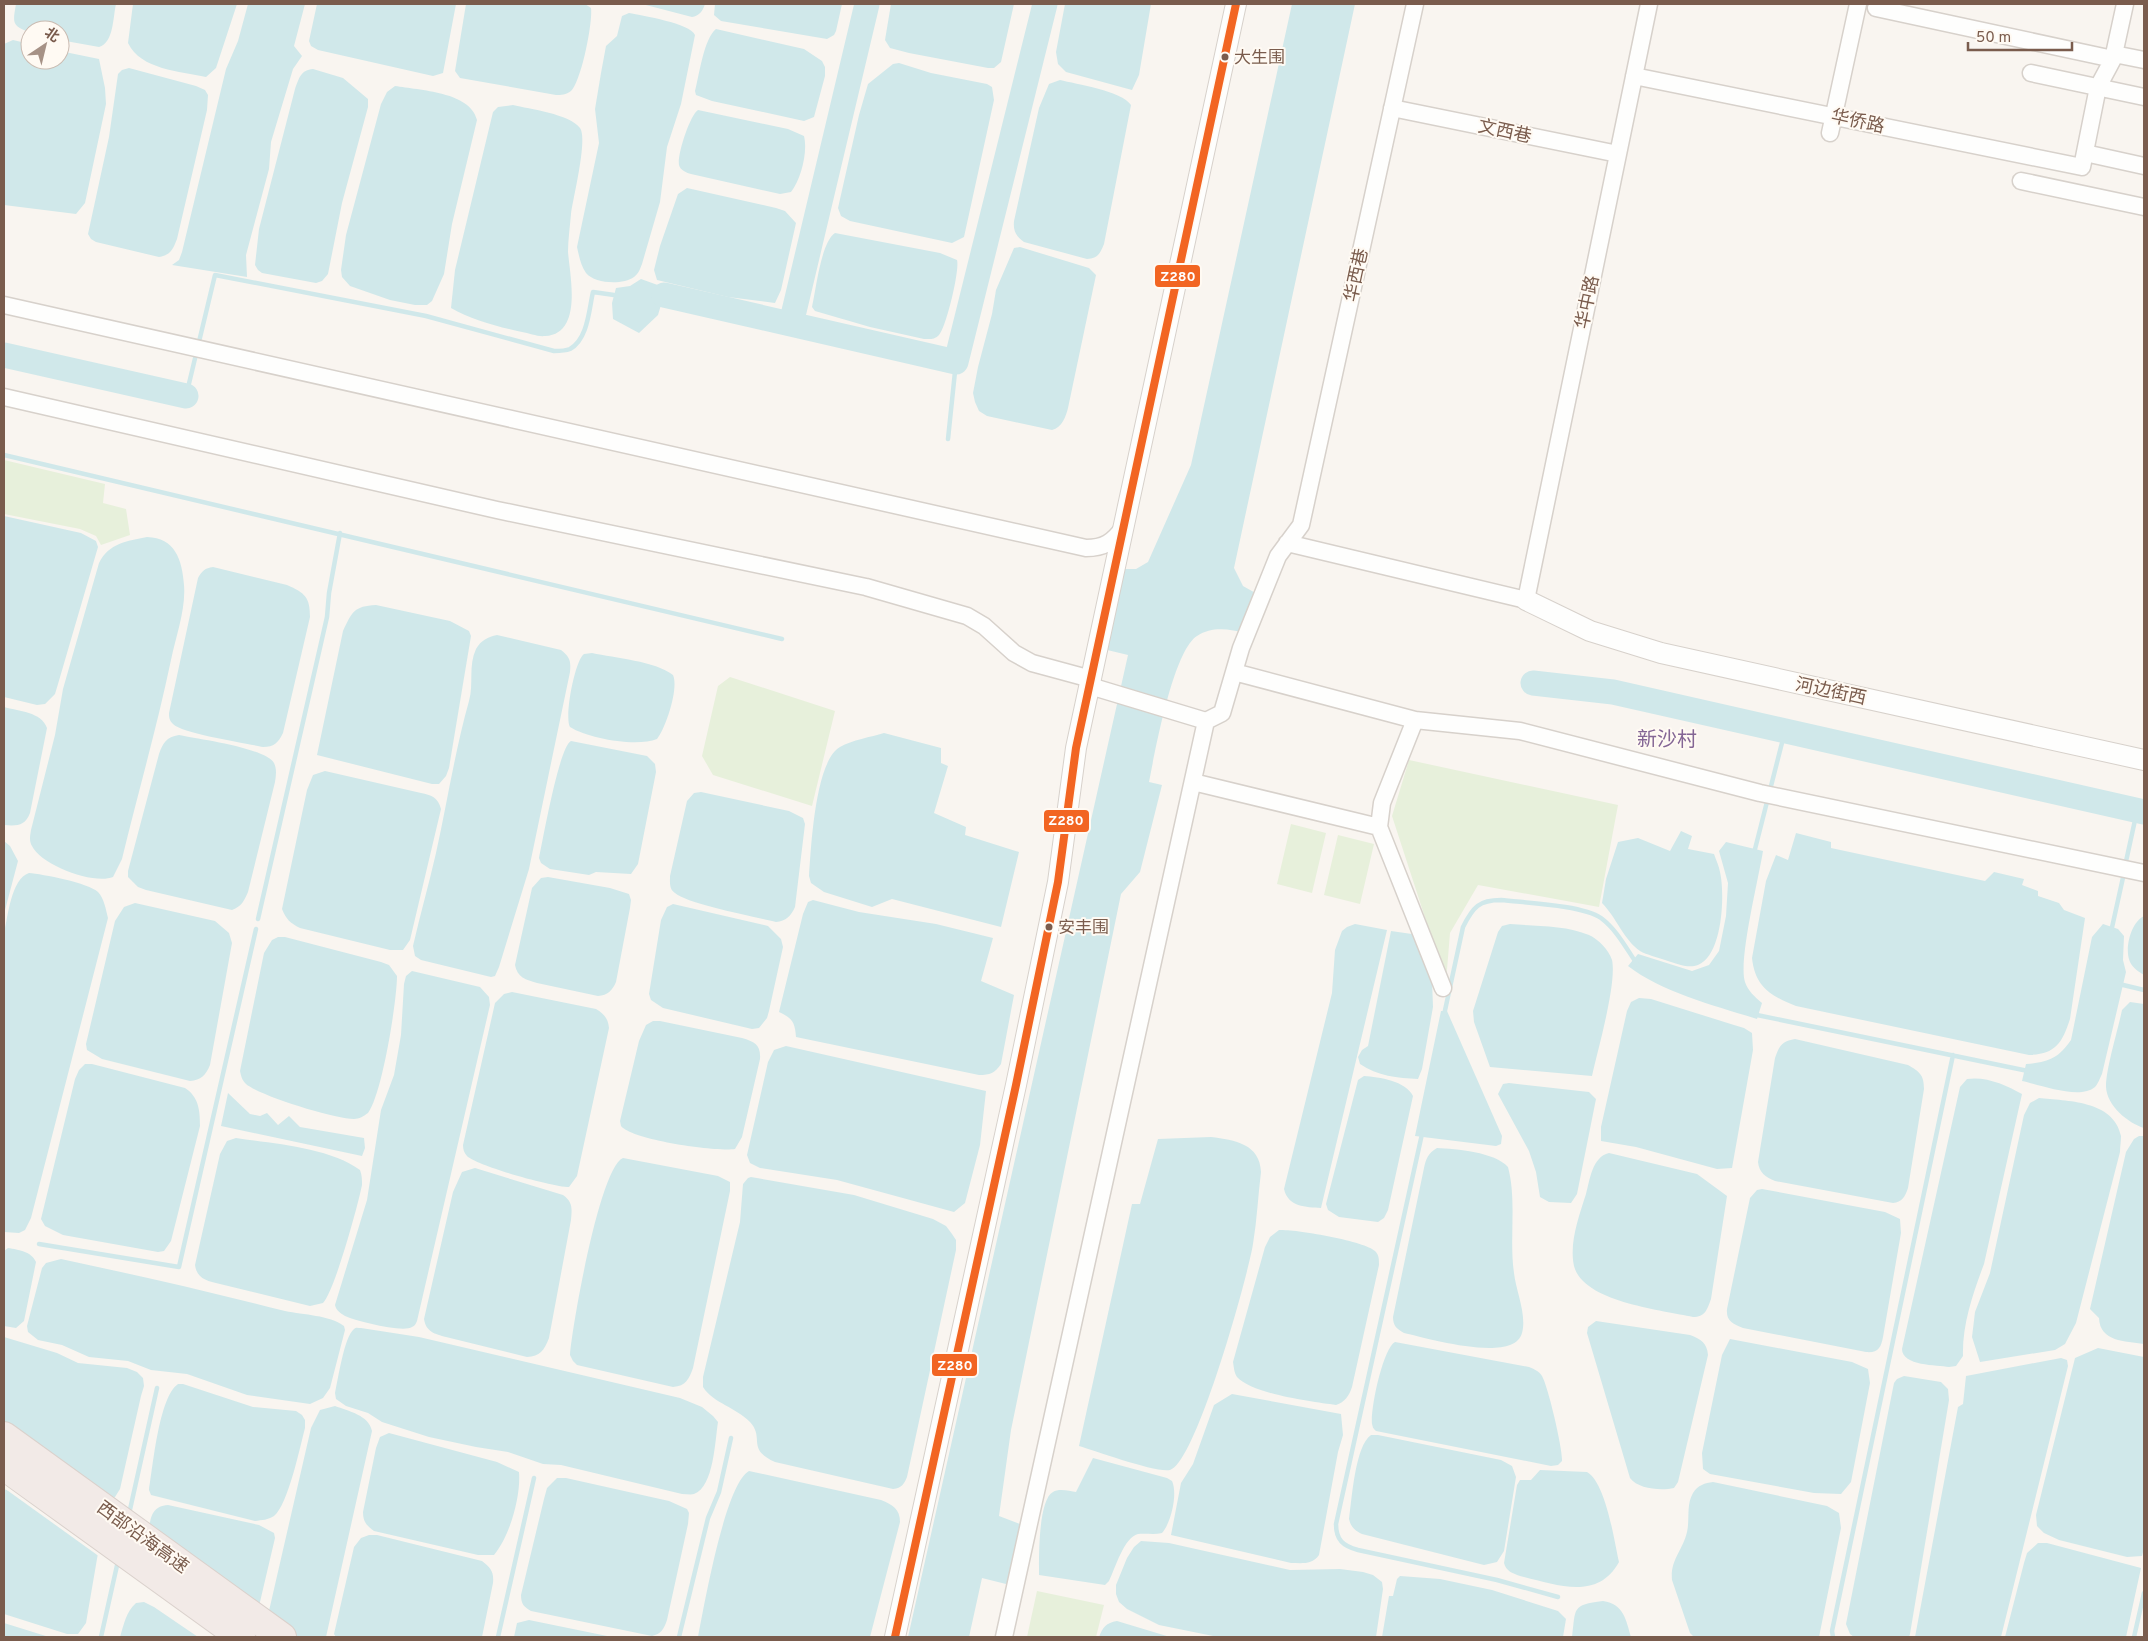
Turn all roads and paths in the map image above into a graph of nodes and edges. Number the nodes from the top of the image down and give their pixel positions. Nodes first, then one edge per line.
1 (1236, 4) edge
2 (1415, 4) edge
3 (1649, 4) edge
4 (1858, 4) edge
5 (2125, 4) edge
6 (1876, 8) dead end
7 (2113, 56) junction
8 (2144, 60) edge
9 (2031, 73) dead end
10 (1634, 76) junction
11 (2098, 87) junction
12 (2144, 96) edge
13 (1392, 108) junction
14 (1830, 133) dead end
15 (1618, 154) junction
16 (2084, 160) junction
17 (2144, 166) edge
18 (2020, 180) dead end
19 (2144, 207) edge
20 (4, 305) edge
21 (4, 397) edge
22 (1123, 528) junction
23 (1287, 543) junction
24 (1526, 600) junction
25 (1234, 672) junction
26 (1090, 683) junction
27 (1415, 720) junction
28 (1206, 721) junction
29 (2144, 760) edge
30 (1193, 782) junction
31 (1379, 827) junction
32 (2137, 871) edge
33 (1443, 988) dead end
34 (4, 1436) edge
35 (4, 1466) edge
36 (241, 1637) edge
37 (282, 1637) edge
38 (894, 1637) edge
39 (1004, 1637) edge

1 - 22 street
2 - 13 street, 华西巷
3 - 10 street, 华中路
4 - 14 street
5 - 7 street
6 - 7 street
7 - 8 street
7 - 11 street
9 - 11 street
10 - 15 street, 华中路
10 - 16 street, 华侨路
11 - 12 street
11 - 16 street
13 - 15 street, 文西巷
13 - 23 street, 华西巷
15 - 24 street, 华中路
16 - 17 street, 华侨路
18 - 19 street
20 - 22 street
21 - 26 street
22 - 26 street
23 - 24 street
23 - 25 street, 华西巷
24 - 29 street, 河边街西
25 - 27 street
25 - 28 street, 华西巷
26 - 28 street
26 - 38 street
27 - 31 street
27 - 32 street
28 - 30 street
30 - 31 street
30 - 39 street
31 - 33 street
34 - 37 highway, 西部沿海高速
35 - 36 highway, 西部沿海高速

